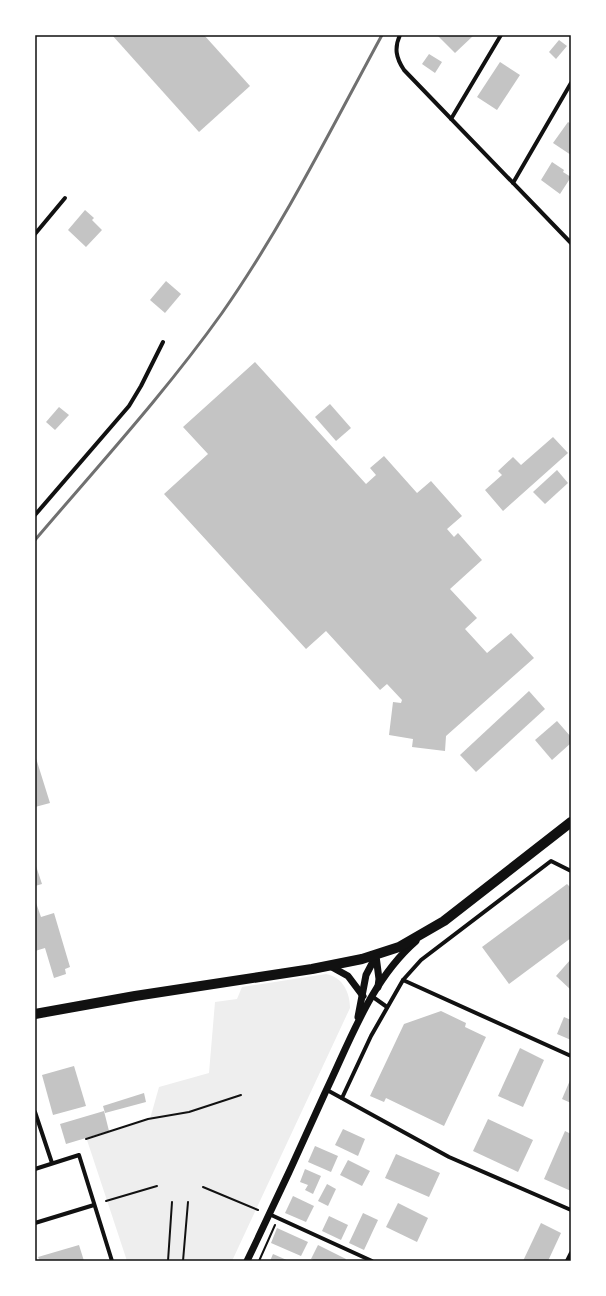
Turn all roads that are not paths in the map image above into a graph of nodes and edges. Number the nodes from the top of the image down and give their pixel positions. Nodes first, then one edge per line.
1 (400, 35) edge
2 (501, 35) edge
3 (571, 83) edge
4 (451, 119) junction
5 (513, 183) junction
6 (65, 198) dead end
7 (35, 234) edge
8 (571, 243) edge
9 (163, 342) dead end
10 (35, 515) edge
11 (571, 822) edge
12 (571, 871) edge
13 (423, 934) junction
14 (376, 956) junction
15 (330, 966) junction
16 (403, 980) junction
17 (377, 991) junction
18 (363, 996) junction
19 (373, 997) junction
20 (387, 1007) junction
21 (35, 1014) edge
22 (356, 1025) junction
23 (571, 1056) edge
24 (327, 1090) junction
25 (342, 1098) junction
26 (35, 1112) edge
27 (52, 1163) junction
28 (35, 1169) edge
29 (94, 1205) junction
30 (571, 1210) edge
31 (269, 1214) junction
32 (35, 1223) edge
33 (571, 1252) edge
34 (112, 1261) edge
35 (247, 1261) edge
36 (372, 1261) edge
37 (567, 1261) edge

1 - 4 street
2 - 4 street
3 - 5 street
4 - 5 street
5 - 8 street
6 - 7 street
9 - 10 street
11 - 13 main road
12 - 16 street
13 - 14 main road
13 - 17 street
14 - 15 main road
14 - 17 street
14 - 18 street
15 - 18 street
15 - 21 main road
16 - 20 street
16 - 23 street
17 - 19 street
18 - 22 street
19 - 20 street
19 - 22 street
20 - 25 street
22 - 24 street
24 - 25 street
24 - 31 street
25 - 30 street
26 - 27 street
27 - 28 street
27 - 29 street
29 - 32 street
29 - 34 street
31 - 35 street
31 - 36 street
33 - 37 street

